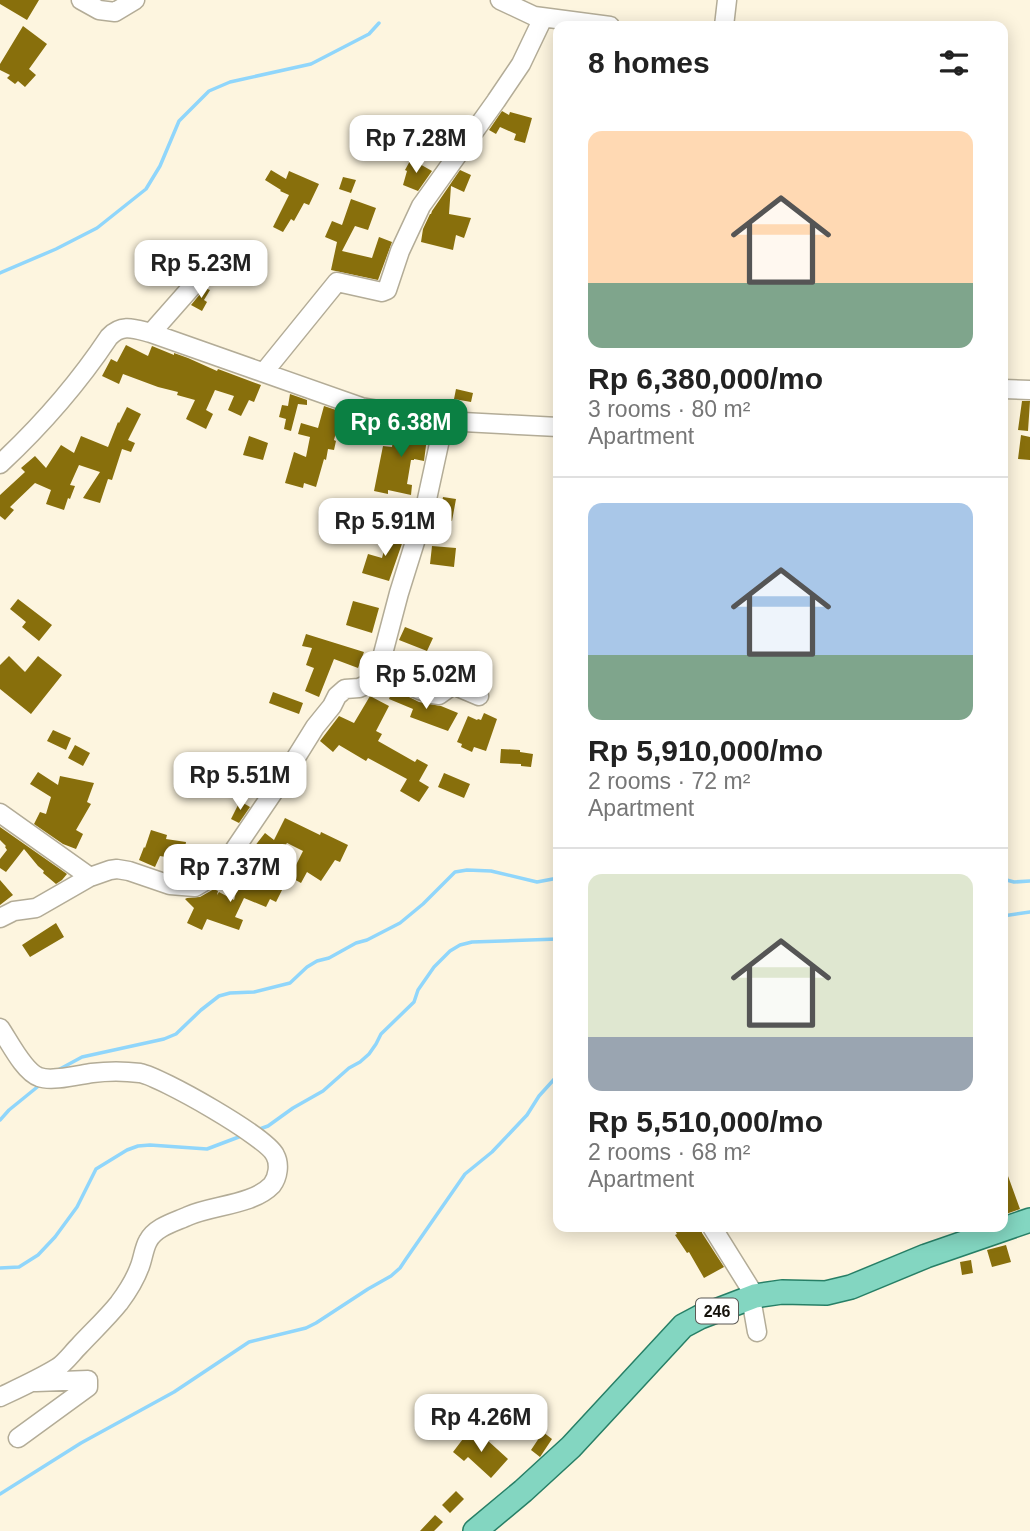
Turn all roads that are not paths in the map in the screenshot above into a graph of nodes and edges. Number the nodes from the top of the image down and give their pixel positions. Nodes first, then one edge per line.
1 (81, 0) edge
2 (135, 0) edge
3 (500, 0) edge
4 (727, 0) edge
5 (543, 18) junction
6 (568, 21) edge
7 (725, 21) edge
8 (195, 282) dead end
9 (151, 333) junction
10 (264, 372) junction
11 (1008, 388) edge
12 (1030, 390) edge
13 (444, 421) junction
14 (553, 427) edge
15 (0, 464) edge
16 (380, 666) junction
17 (479, 696) dead end
18 (0, 813) edge
19 (90, 877) junction
20 (0, 918) edge
21 (0, 1028) edge
22 (1030, 1220) edge
23 (1008, 1228) edge
24 (715, 1232) edge
25 (995, 1232) edge
26 (753, 1297) junction
27 (757, 1332) dead end
28 (29, 1382) junction
29 (0, 1397) edge
30 (18, 1438) dead end
31 (475, 1531) edge

1 - 2 street
3 - 5 street
4 - 7 street
5 - 6 street
5 - 10 street
8 - 9 street
9 - 10 street
9 - 15 street
10 - 13 street
11 - 12 street
13 - 14 street
13 - 16 street
16 - 17 street
16 - 19 street
18 - 19 street
19 - 20 street
21 - 28 street
22 - 23 main road, 246
24 - 26 street
25 - 26 main road, 246
26 - 27 street
26 - 31 main road, 246
28 - 29 street
28 - 30 street

